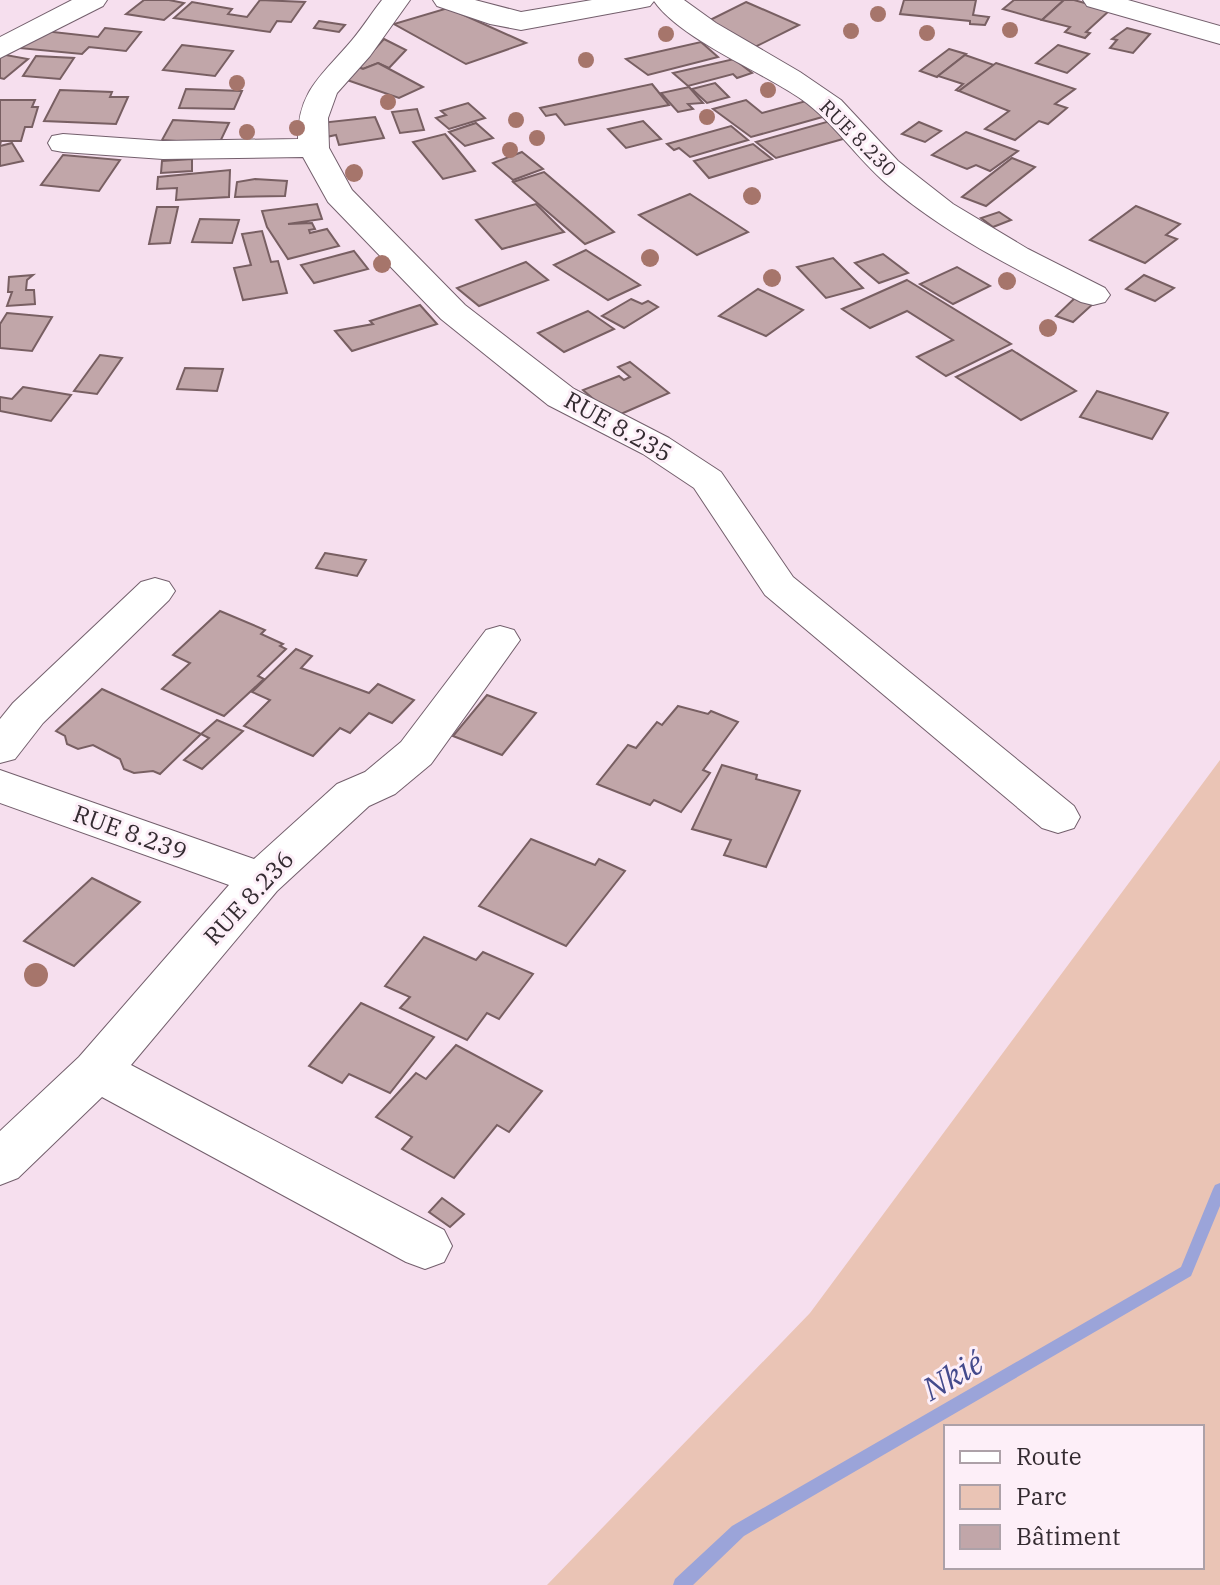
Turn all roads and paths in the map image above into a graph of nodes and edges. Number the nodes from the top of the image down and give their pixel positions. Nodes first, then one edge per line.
1 (93, 0) edge
2 (396, 0) edge
3 (447, 0) edge
4 (640, 0) edge
5 (667, 0) edge
6 (1097, 0) edge
7 (1220, 35) edge
8 (0, 49) edge
9 (63, 143) dead end
10 (313, 148) junction
11 (1093, 295) dead end
12 (155, 591) dead end
13 (500, 640) dead end
14 (0, 748) edge
15 (0, 786) edge
16 (1058, 817) dead end
17 (261, 879) junction
18 (97, 1071) junction
19 (0, 1163) edge
20 (425, 1246) dead end

1 - 8 street
2 - 10 street
3 - 4 street
5 - 11 street, RUE 8.230
6 - 7 street
9 - 10 street
10 - 16 street, RUE 8.235
12 - 14 street
13 - 17 street, RUE 8.236
15 - 17 street, RUE 8.239
17 - 18 street, RUE 8.236
18 - 19 street, RUE 8.236
18 - 20 street

